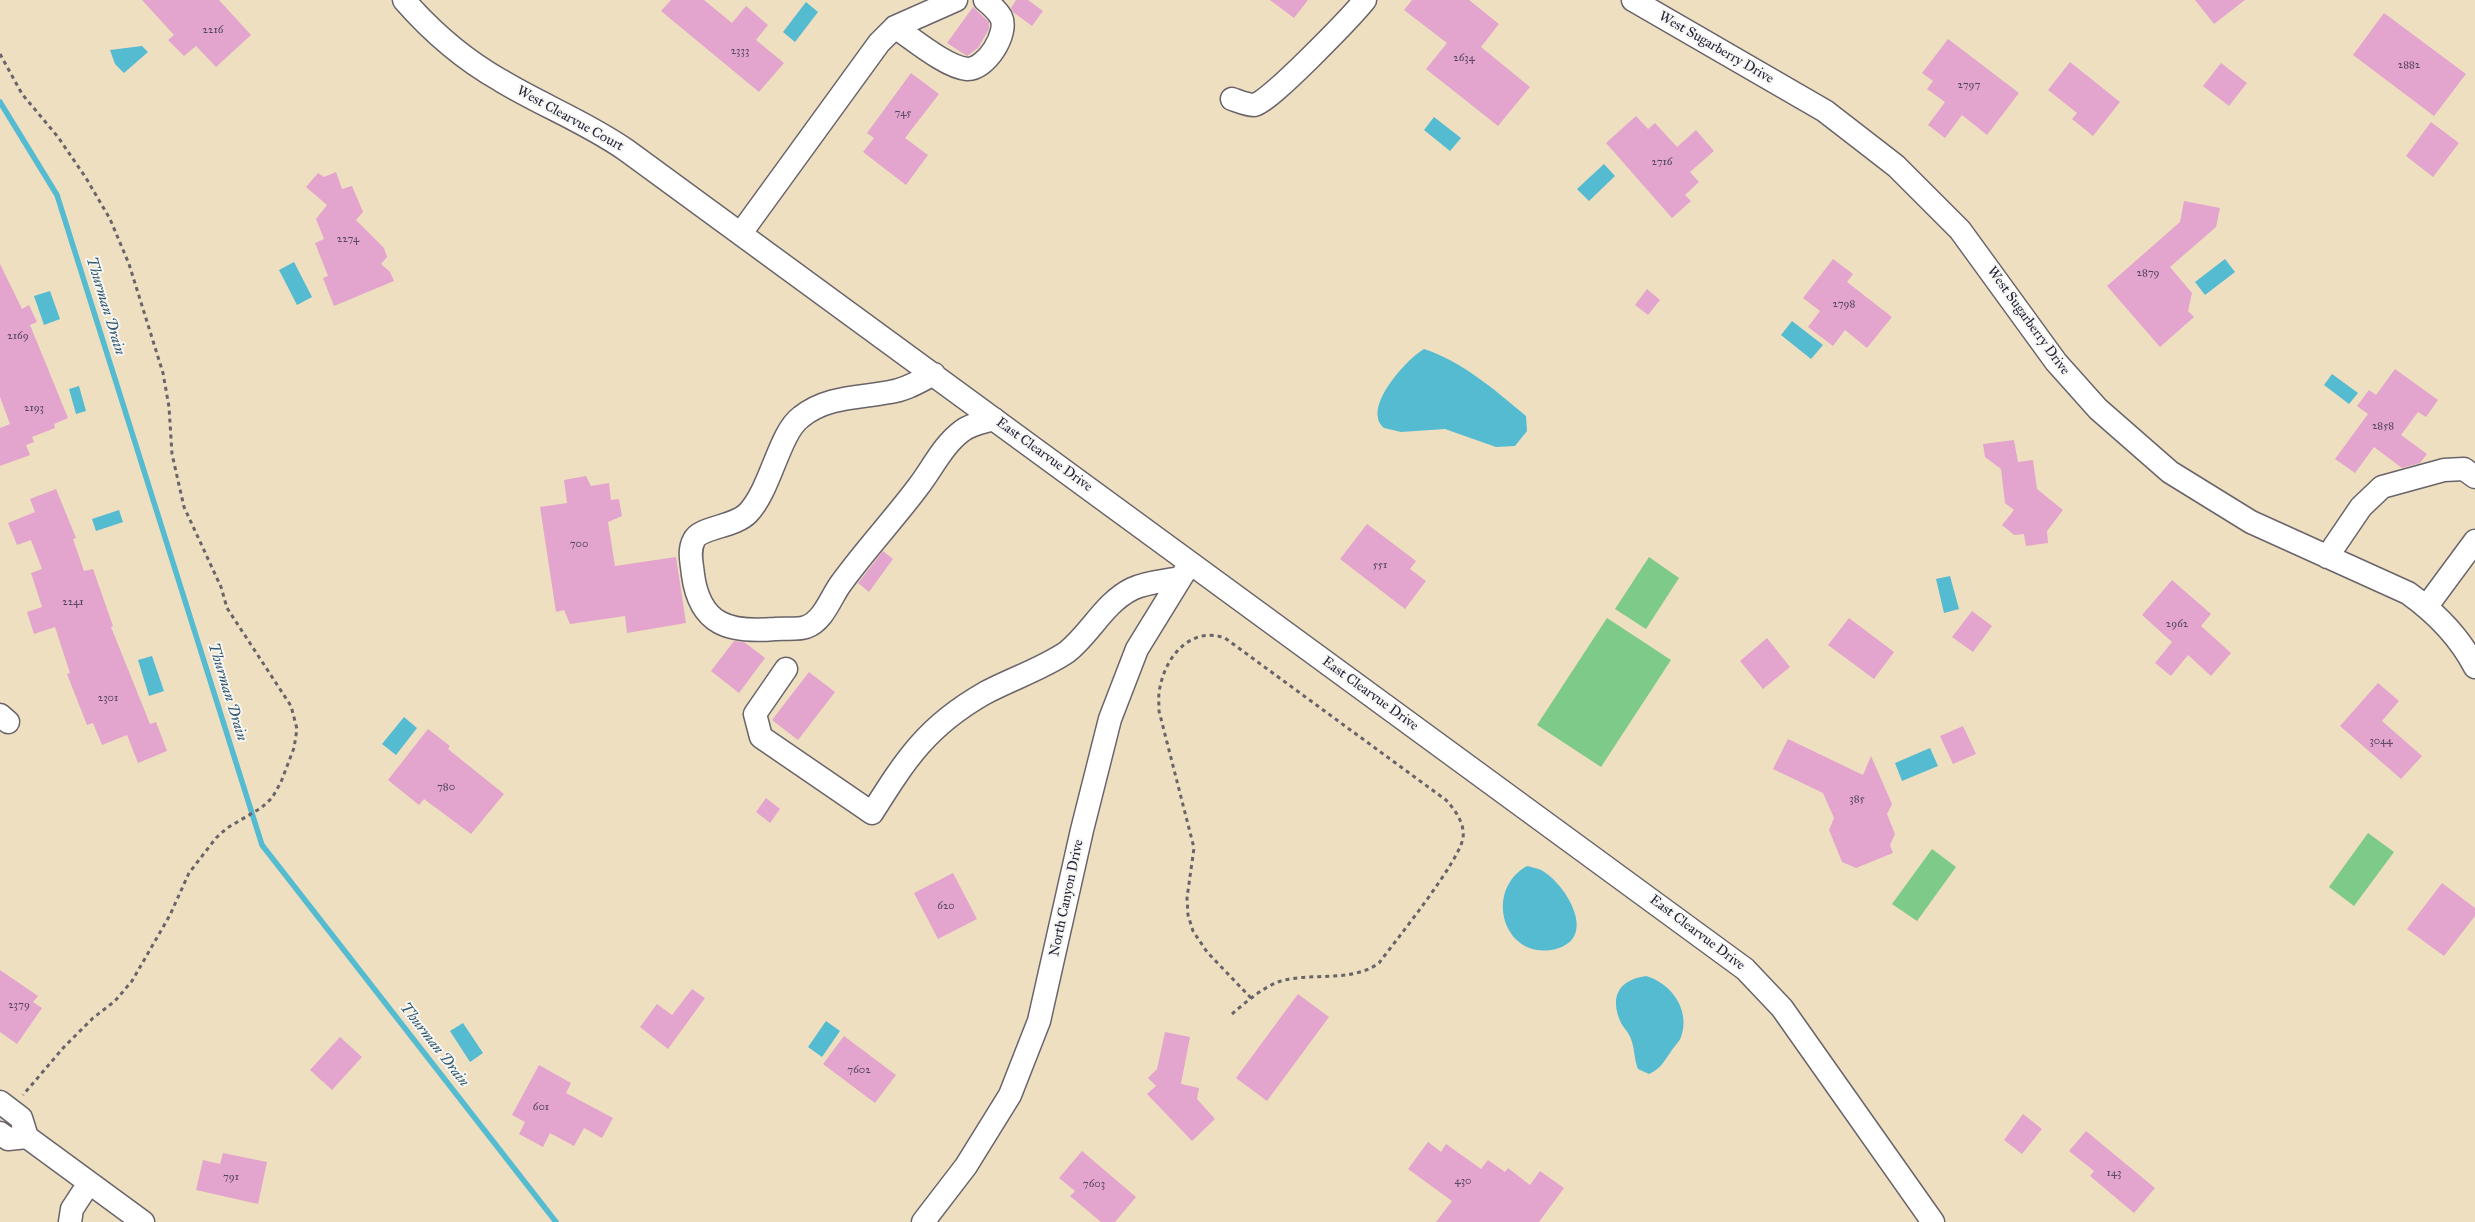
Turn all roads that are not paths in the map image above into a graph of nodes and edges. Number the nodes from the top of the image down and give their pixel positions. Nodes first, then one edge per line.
1 (404, 0) edge
2 (956, 0) edge
3 (985, 0) edge
4 (1365, 0) edge
5 (1633, 0) edge
6 (895, 27) junction
7 (1232, 99) dead end
8 (741, 233) junction
9 (934, 374) junction
10 (994, 419) junction
11 (2475, 477) edge
12 (2475, 541) edge
13 (2327, 557) junction
14 (1185, 571) junction
15 (2427, 606) junction
16 (2475, 667) edge
17 (786, 669) dead end
18 (9, 1101) edge
19 (0, 1133) edge
20 (27, 1137) junction
21 (89, 1183) junction
22 (70, 1222) edge
23 (143, 1222) edge
24 (923, 1222) edge
25 (1933, 1222) edge

1 - 8 street, West Clearvue Court
2 - 6 street
3 - 6 street
4 - 7 street
5 - 13 street, West Sugarberry Drive
6 - 8 street
8 - 9 street, East Clearvue Drive
9 - 10 street, East Clearvue Drive
9 - 10 street
10 - 14 street, East Clearvue Drive
11 - 13 street
12 - 15 street
13 - 15 street, West Sugarberry Drive
14 - 17 street
14 - 24 street, North Canyon Drive
14 - 25 street, East Clearvue Drive
15 - 16 street, West Sugarberry Drive
18 - 20 street
19 - 20 street
20 - 21 street
21 - 22 street
21 - 23 street

